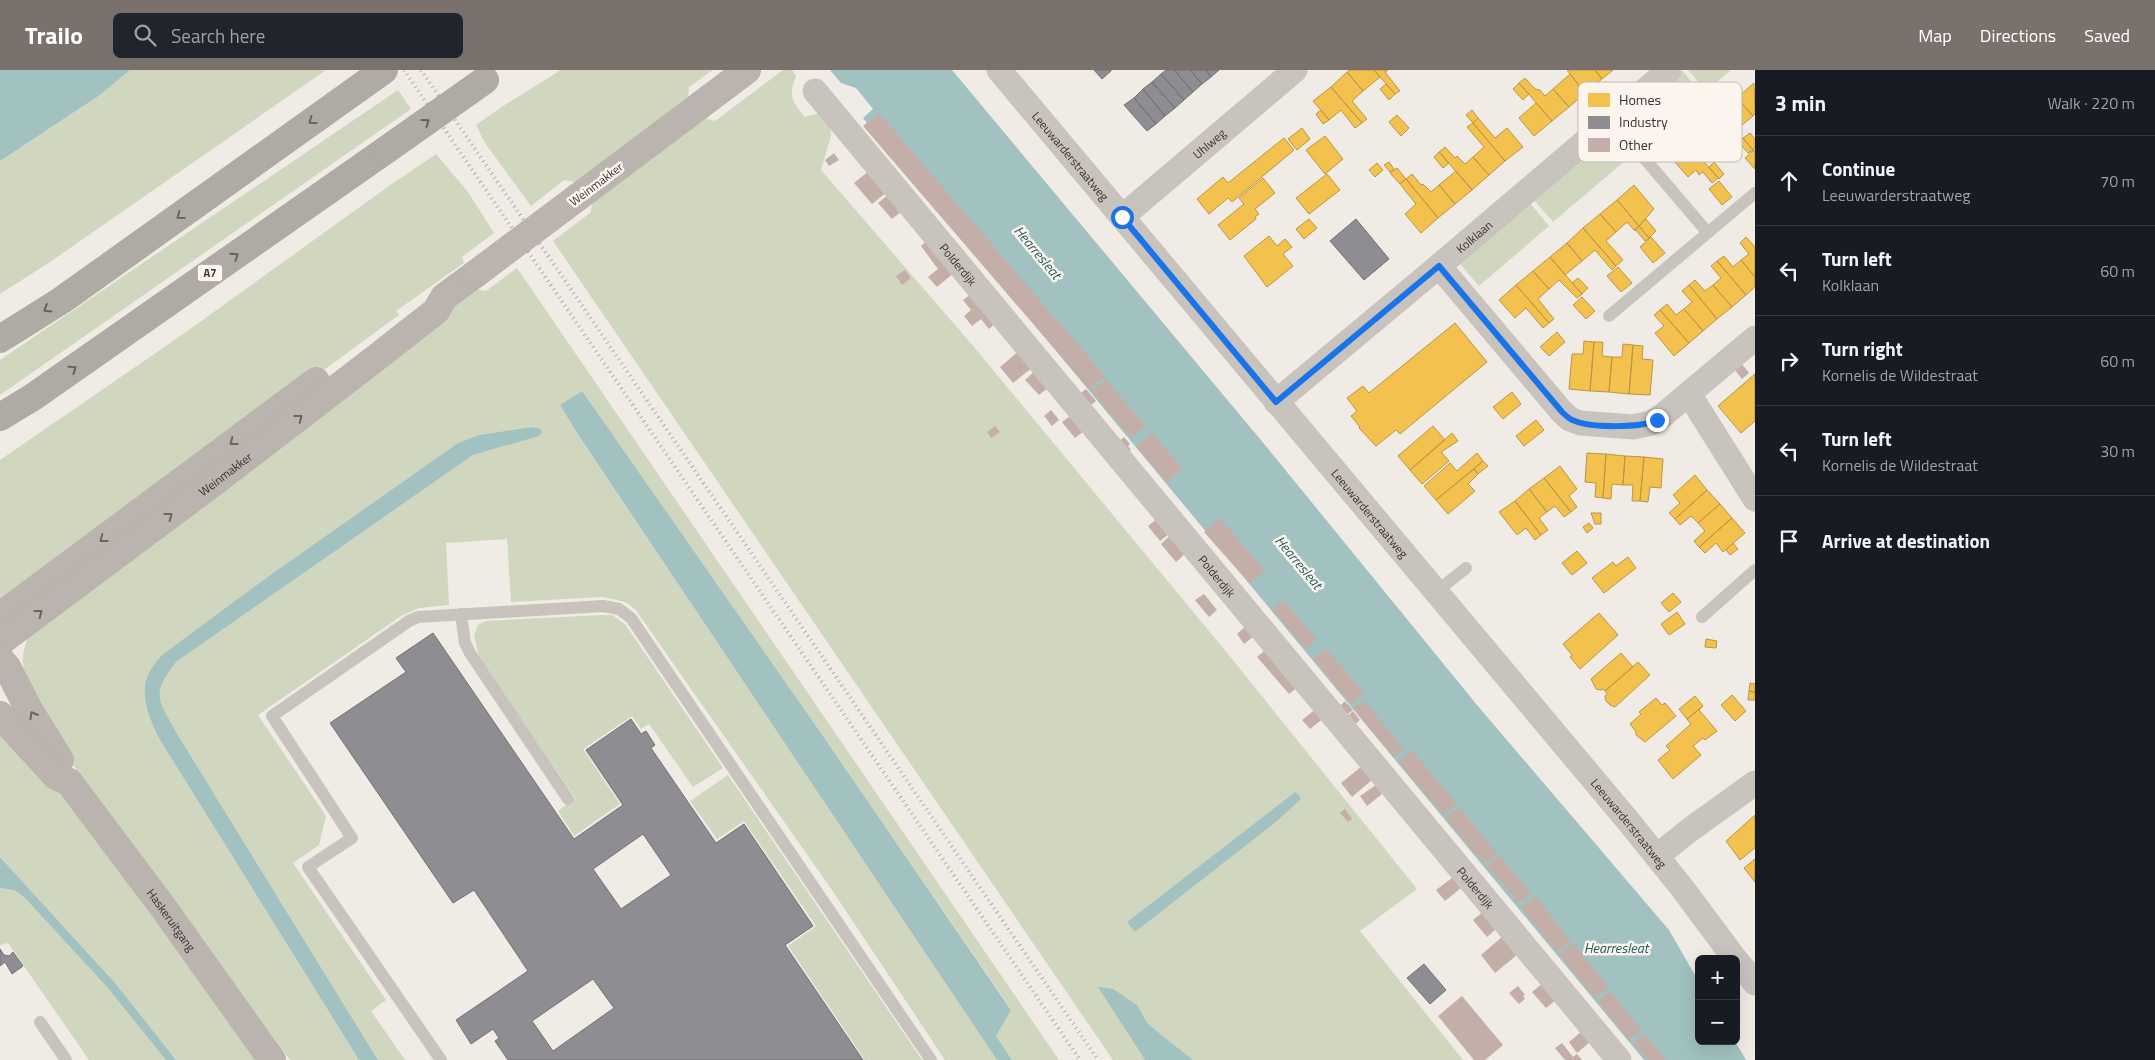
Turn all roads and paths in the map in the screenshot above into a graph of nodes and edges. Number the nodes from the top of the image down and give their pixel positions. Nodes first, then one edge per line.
1 (384, 70) edge
2 (747, 70) edge
3 (999, 70) edge
4 (1295, 70) edge
5 (1669, 70) edge
6 (492, 75) edge
7 (1655, 82) edge
8 (815, 91) dead end
9 (1578, 147) edge
10 (1648, 162) edge
11 (1755, 193) edge
12 (1122, 217) junction
13 (1708, 232) junction
14 (1439, 266) junction
15 (444, 297) junction
16 (1609, 316) dead end
17 (1755, 338) edge
18 (0, 339) edge
19 (1689, 394) junction
20 (33, 397) junction
21 (1276, 402) junction
22 (0, 417) edge
23 (0, 425) edge
24 (1755, 499) edge
25 (1466, 568) dead end
26 (1755, 570) edge
27 (1436, 592) junction
28 (461, 614) junction
29 (0, 616) edge
30 (1702, 617) dead end
31 (0, 642) edge
32 (0, 659) edge
33 (0, 715) edge
34 (69, 782) junction
35 (1755, 783) edge
36 (568, 799) dead end
37 (1657, 856) junction
38 (1733, 955) edge
39 (1740, 964) edge
40 (1755, 983) edge
41 (40, 1022) dead end
42 (66, 1060) edge
43 (272, 1060) edge
44 (441, 1060) edge
45 (931, 1060) edge
46 (1619, 1060) edge

1 -> 18 highway
2 - 15 main road, Weinmakker, bridge
3 - 12 street, Leeuwarderstraatweg
4 - 12 street, Uhlweg
5 - 7 street, Kolklaan
20 -> 6 highway, A7, bridge
8 - 46 street, Polderdijk
9 - 14 street, Kolklaan
10 - 13 lane
11 - 13 lane
12 - 21 street, Leeuwarderstraatweg
13 - 16 lane
14 - 19 street
14 - 21 street, Kolklaan
15 -> 29 main road, Weinmakker
31 -> 15 main road, Weinmakker
17 - 19 street
19 - 24 street
20 - 22 highway, A7
20 - 23 highway, A7
21 - 27 street, Leeuwarderstraatweg
25 - 27 lane
26 - 30 lane
27 - 37 street, Leeuwarderstraatweg
28 - 36 lane
28 - 44 lane
28 - 45 lane
34 -> 32 main road, Haskeruitgang
33 - 34 main road, Haskeruitgang
34 - 43 main road, Haskeruitgang
35 - 37 street
37 - 38 street, Leeuwarderstraatweg
39 - 40 street, Leeuwarderstraatweg
41 - 42 lane

